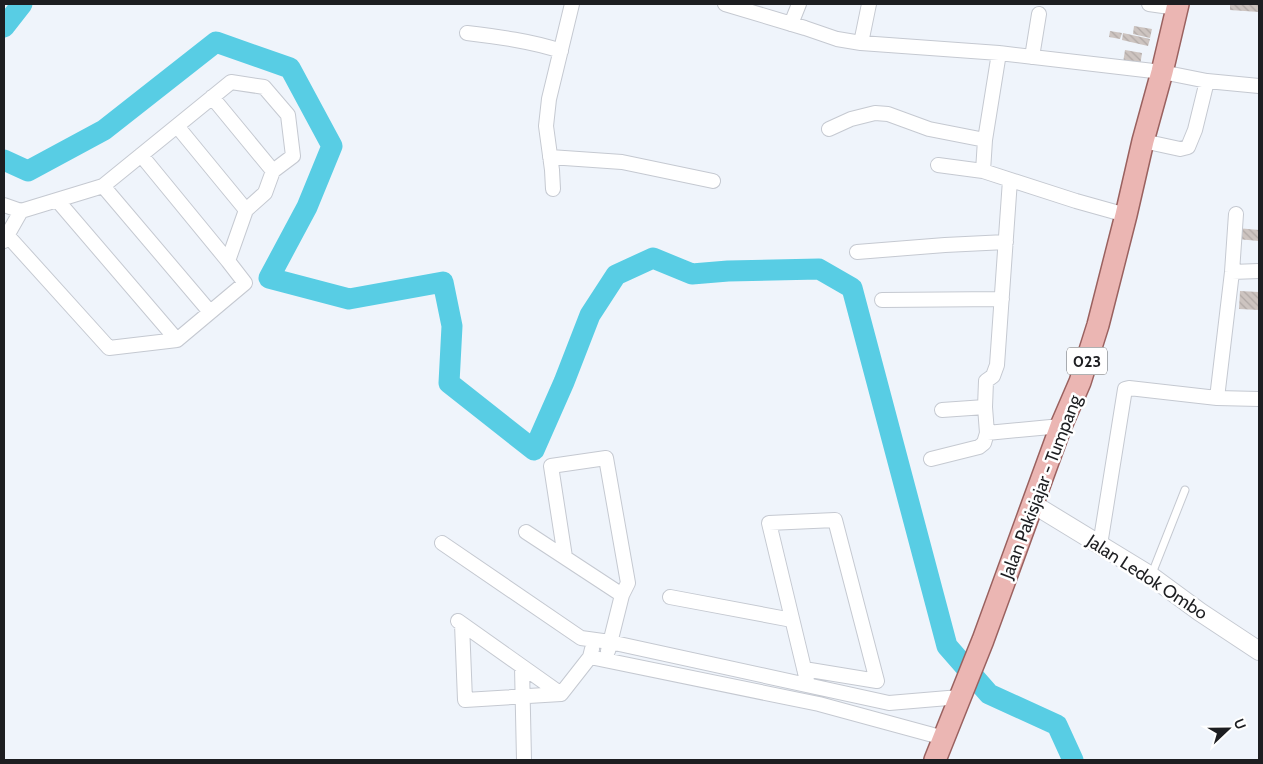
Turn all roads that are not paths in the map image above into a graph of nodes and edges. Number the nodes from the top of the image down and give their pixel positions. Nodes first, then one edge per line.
1 (572, 4) edge
2 (725, 4) edge
3 (799, 4) edge
4 (869, 4) edge
5 (1149, 4) edge
6 (1177, 6) edge
7 (1039, 14) dead end
8 (791, 24) junction
9 (468, 33) dead end
10 (861, 42) junction
11 (561, 51) junction
12 (999, 53) junction
13 (1032, 58) junction
14 (1162, 72) junction
15 (1207, 81) junction
16 (1259, 86) edge
17 (212, 97) junction
18 (177, 126) junction
19 (829, 129) dead end
20 (985, 140) junction
21 (1143, 141) junction
22 (141, 155) junction
23 (550, 157) junction
24 (938, 164) dead end
25 (273, 171) junction
26 (982, 171) junction
27 (713, 180) dead end
28 (1010, 180) junction
29 (103, 186) junction
30 (553, 189) dead end
31 (58, 200) junction
32 (4, 205) edge
33 (246, 210) junction
34 (21, 211) junction
35 (1126, 214) junction
36 (1236, 214) dead end
37 (6, 238) edge
38 (1006, 242) junction
39 (857, 252) dead end
40 (228, 261) junction
41 (1259, 271) edge
42 (1232, 272) junction
43 (1002, 299) junction
44 (882, 300) dead end
45 (210, 312) junction
46 (177, 340) junction
47 (1217, 398) junction
48 (1259, 399) edge
49 (985, 407) junction
50 (942, 410) dead end
51 (1062, 426) junction
52 (987, 433) junction
53 (931, 459) dead end
54 (1185, 490) dead end
55 (1034, 504) junction
56 (526, 532) dead end
57 (442, 543) dead end
58 (1100, 545) junction
59 (565, 557) junction
60 (1151, 576) junction
61 (622, 595) junction
62 (670, 597) dead end
63 (792, 620) junction
64 (595, 639) junction
65 (610, 642) junction
66 (1259, 651) edge
67 (659, 653) junction
68 (590, 657) junction
69 (606, 660) junction
70 (522, 667) junction
71 (656, 669) junction
72 (804, 669) junction
73 (744, 671) junction
74 (808, 685) junction
75 (741, 687) junction
76 (823, 688) junction
77 (561, 694) junction
78 (961, 695) junction
79 (524, 696) junction
80 (889, 702) junction
81 (819, 704) junction
82 (885, 722) junction
83 (944, 738) junction
84 (524, 760) edge
85 (935, 760) edge

1 - 11 street
2 - 8 street
3 - 8 street
4 - 10 street
5 - 6 street
6 - 14 main road, Jalan Pakisjajar - Tumpang / 023
7 - 13 street
8 - 10 street
9 - 11 street
10 - 12 street
11 - 23 street
12 - 13 street
12 - 20 street
13 - 14 street
14 - 15 street
14 - 21 main road, Jalan Pakisjajar - Tumpang / 023
15 - 16 street
15 - 21 street
17 - 18 street
17 - 25 street
17 - 25 street
18 - 22 street
18 - 33 street
19 - 20 street
20 - 26 street
21 - 35 main road, Jalan Pakisjajar - Tumpang / 023
22 - 29 street
22 - 40 street
23 - 27 street
23 - 30 street
24 - 26 street
25 - 33 street
26 - 28 street
28 - 35 street
28 - 38 street
29 - 31 street
29 - 45 street
31 - 34 street
31 - 46 street
32 - 34 street
33 - 40 street
34 - 37 street
35 - 51 main road, Jalan Pakisjajar - Tumpang / 023
36 - 42 street
37 - 46 street
38 - 39 street
38 - 43 street
40 - 45 street
41 - 42 street
42 - 47 street
43 - 44 street
43 - 49 street
45 - 46 street
47 - 48 street
47 - 58 street
49 - 50 street
49 - 52 street
51 - 52 street
51 - 55 main road, Jalan Pakisjajar - Tumpang / 023
52 - 53 street
54 - 60 lane
55 - 58 street, Jalan Ledok Ombo
55 - 78 main road, Jalan Pakisjajar - Tumpang / 023
56 - 59 street
57 - 64 street
58 - 60 street, Jalan Ledok Ombo
59 - 61 street
59 - 61 street
60 - 66 street, Jalan Ledok Ombo
61 - 65 street
62 - 63 street
63 - 72 street
63 - 72 street
64 - 65 street
64 - 68 street
65 - 67 street
65 - 69 street
67 - 71 street
67 - 73 street
68 - 69 street
68 - 77 street
69 - 71 street
70 - 77 street
70 - 79 street
70 - 79 street
71 - 75 street
72 - 74 street
73 - 74 street
73 - 75 street
74 - 76 street
75 - 81 street
76 - 80 street
76 - 81 street
77 - 79 street
78 - 80 street
78 - 83 main road, Jalan Pakisjajar - Tumpang / 023
79 - 84 street
80 - 82 street
81 - 82 street
82 - 83 street
83 - 85 main road, Jalan Pakisjajar - Tumpang / 023

